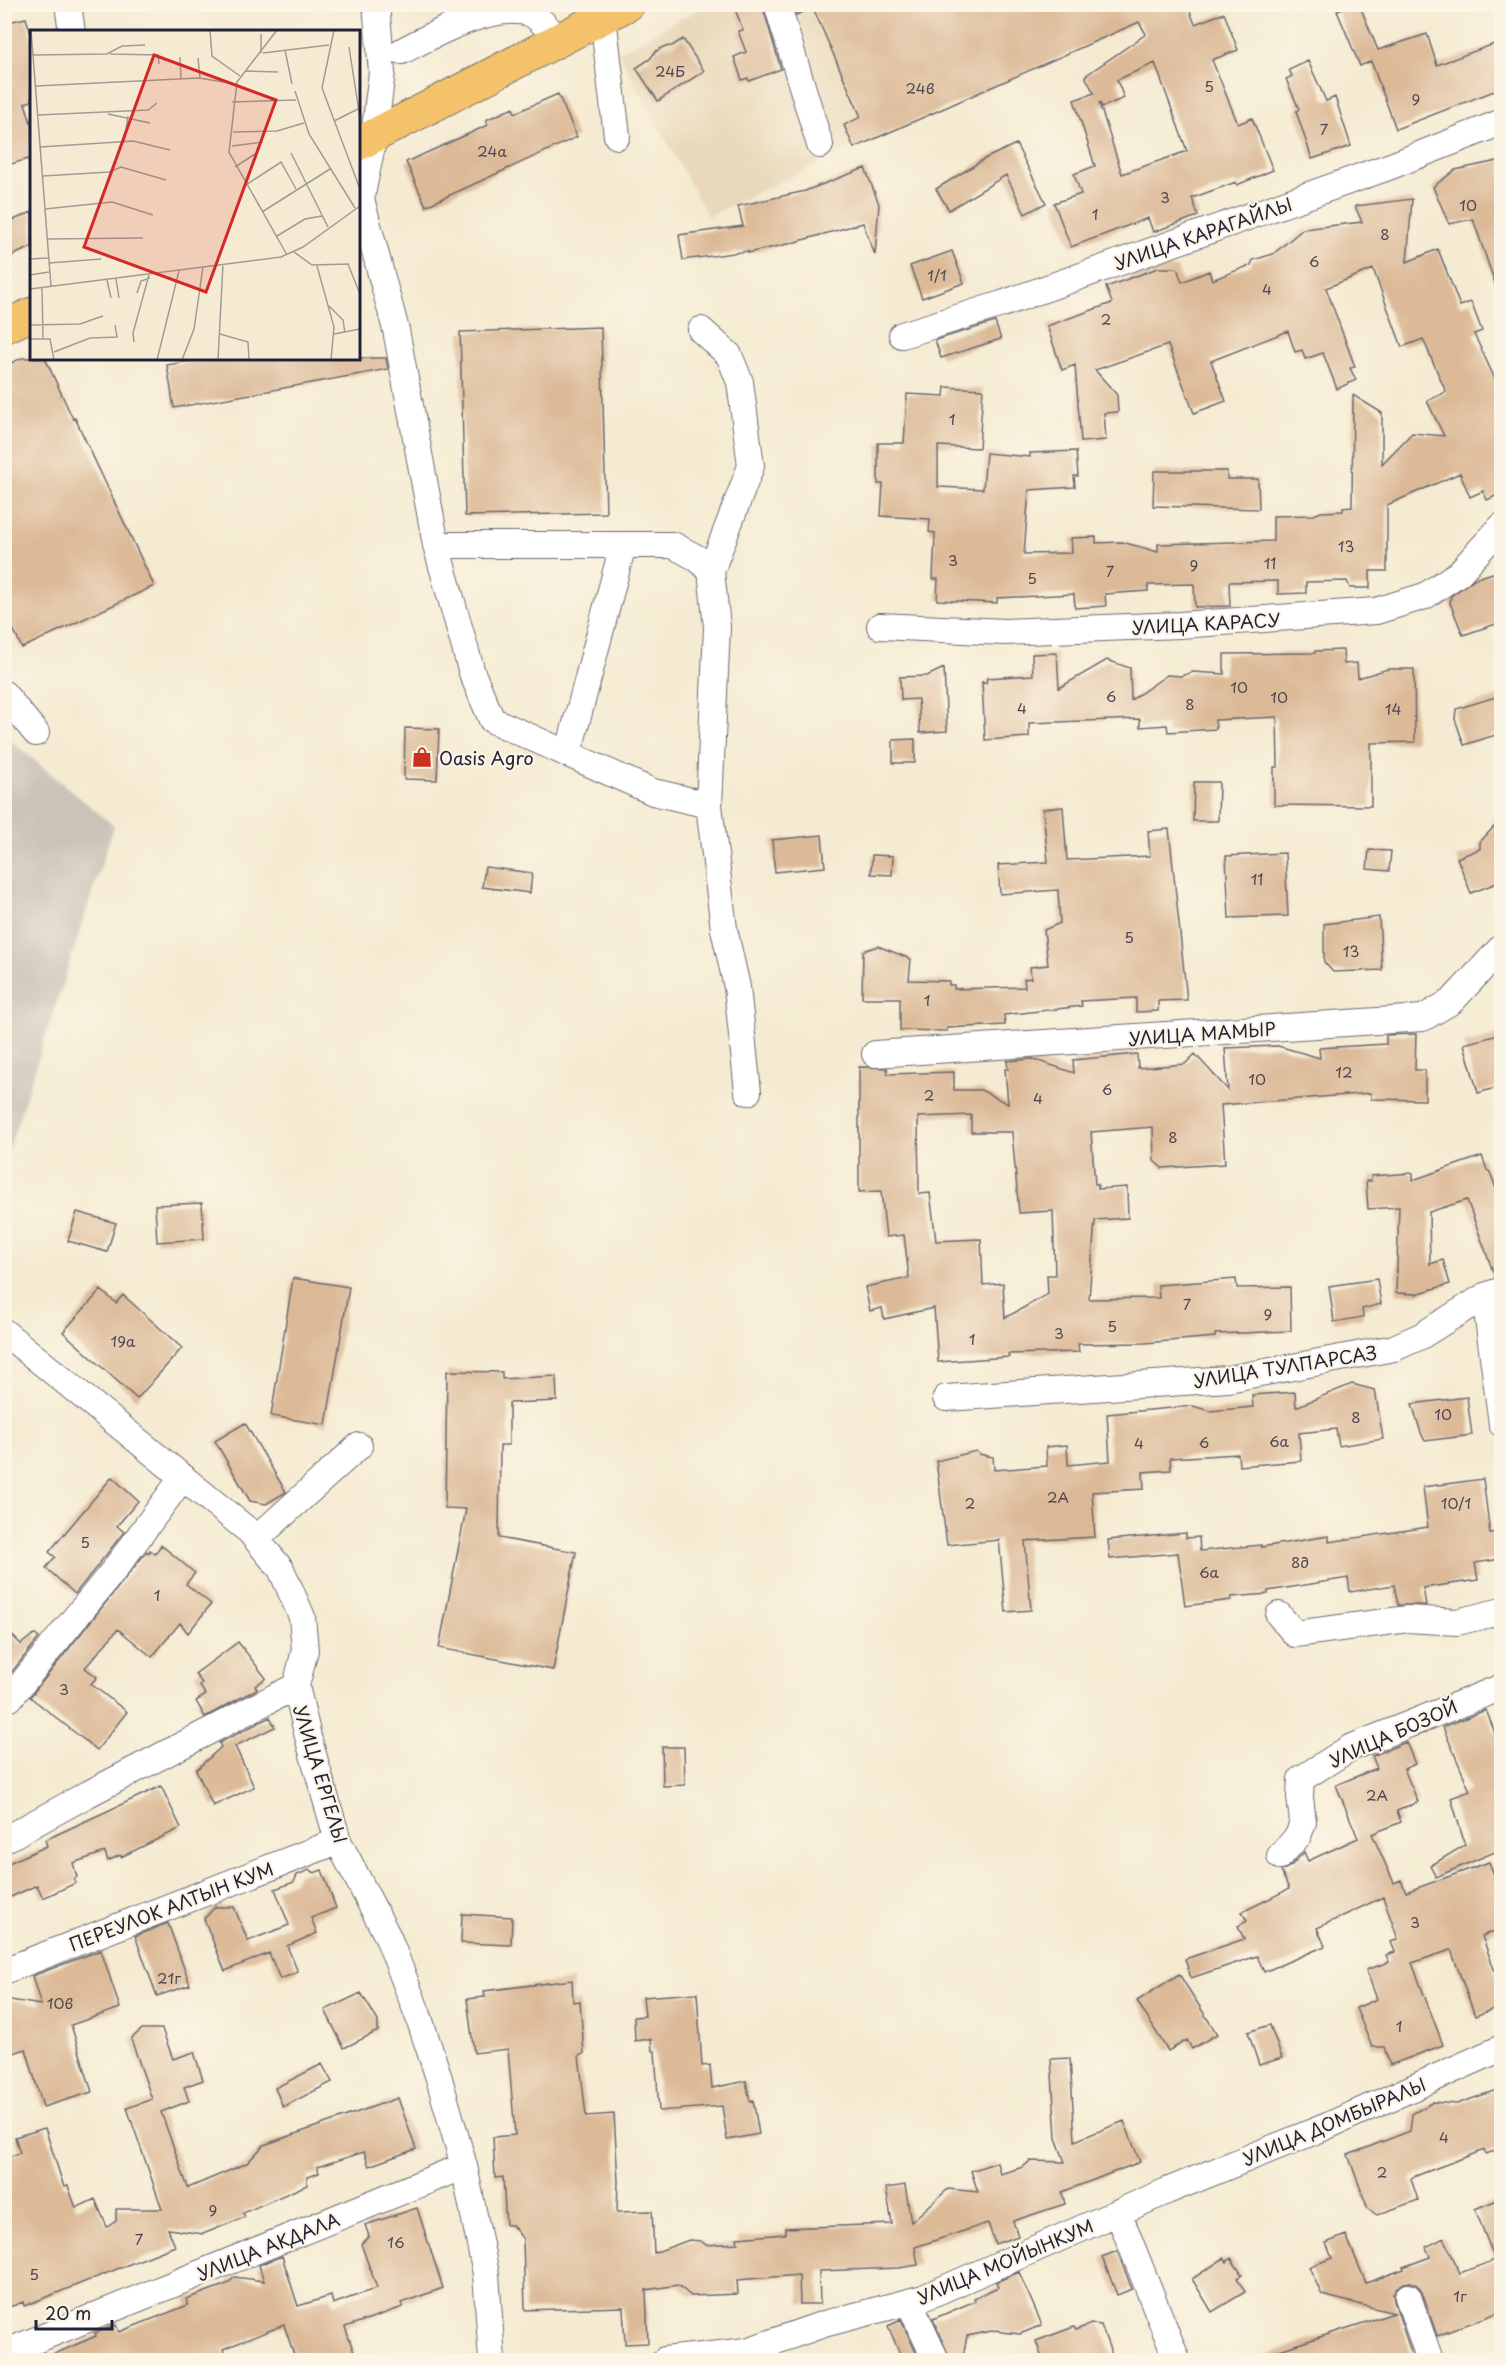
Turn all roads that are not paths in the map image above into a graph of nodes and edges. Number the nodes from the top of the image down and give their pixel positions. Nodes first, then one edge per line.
1 (68, 4) edge
2 (376, 4) edge
3 (777, 4) edge
4 (615, 11) edge
5 (72, 30) edge
6 (559, 40) junction
7 (402, 51) dead end
8 (1502, 122) edge
9 (617, 136) dead end
10 (366, 140) edge
11 (820, 145) dead end
12 (30, 315) edge
13 (4, 327) edge
14 (701, 330) dead end
15 (902, 335) dead end
16 (1502, 526) edge
17 (436, 545) junction
18 (623, 545) junction
19 (711, 571) junction
20 (880, 626) dead end
21 (4, 694) edge
22 (36, 733) dead end
23 (568, 754) junction
24 (708, 806) junction
25 (1502, 948) edge
26 (875, 1054) dead end
27 (748, 1092) dead end
28 (1493, 1293) edge
29 (4, 1332) edge
30 (946, 1398) dead end
31 (1502, 1424) edge
32 (359, 1446) dead end
33 (183, 1476) junction
34 (256, 1539) junction
35 (1502, 1611) edge
36 (1279, 1615) dead end
37 (296, 1686) junction
38 (1502, 1687) edge
39 (10, 1698) dead end
40 (4, 1840) edge
41 (338, 1841) junction
42 (1280, 1856) dead end
43 (4, 1971) edge
44 (1502, 2048) edge
45 (464, 2166) junction
46 (1167, 2191) joint
47 (1118, 2212) junction
48 (1408, 2297) dead end
49 (909, 2302) junction
50 (4, 2353) edge
51 (492, 2361) edge
52 (665, 2361) edge
53 (936, 2361) edge
54 (1177, 2361) edge
55 (1430, 2361) edge

1 - 5 street
2 - 10 street
3 - 11 street
4 - 6 main road
4 - 9 street
6 - 7 street
6 - 10 main road
8 - 15 street, УЛИЦА КАРАГАЙЛЫ
10 - 17 street
12 - 13 main road
14 - 19 street
16 - 20 street, УЛИЦА КАРАСУ
17 - 18 street
17 - 23 street
18 - 19 street
18 - 23 street
19 - 24 street
21 - 22 street
23 - 24 street
24 - 27 street
25 - 26 street, УЛИЦА МАМЫР
28 - 30 street, УЛИЦА ТУЛПАРСАЗ
28 - 31 street
29 - 33 street, УЛИЦА ЕРГЕЛЫ
32 - 34 street
33 - 34 street, УЛИЦА ЕРГЕЛЫ
33 - 39 street
34 - 37 street, УЛИЦА ЕРГЕЛЫ
35 - 36 street
37 - 40 street
37 - 41 street, УЛИЦА ЕРГЕЛЫ
38 - 42 street, УЛИЦА БОЗОЙ
41 - 43 street, ПЕРЕУЛОК АЛТЫН КУМ
41 - 45 street, УЛИЦА ЕРГЕЛЫ
44 - 46 street, УЛИЦА ДОМБЫРАЛЫ
45 - 50 street, УЛИЦА АКДАЛА
45 - 51 street, УЛИЦА ЕРГЕЛЫ
46 - 47 street, УЛИЦА МОЙЫНКУМ
47 - 49 street, УЛИЦА МОЙЫНКУМ
47 - 54 street
48 - 55 street
49 - 52 street, УЛИЦА МОЙЫНКУМ
49 - 53 street

